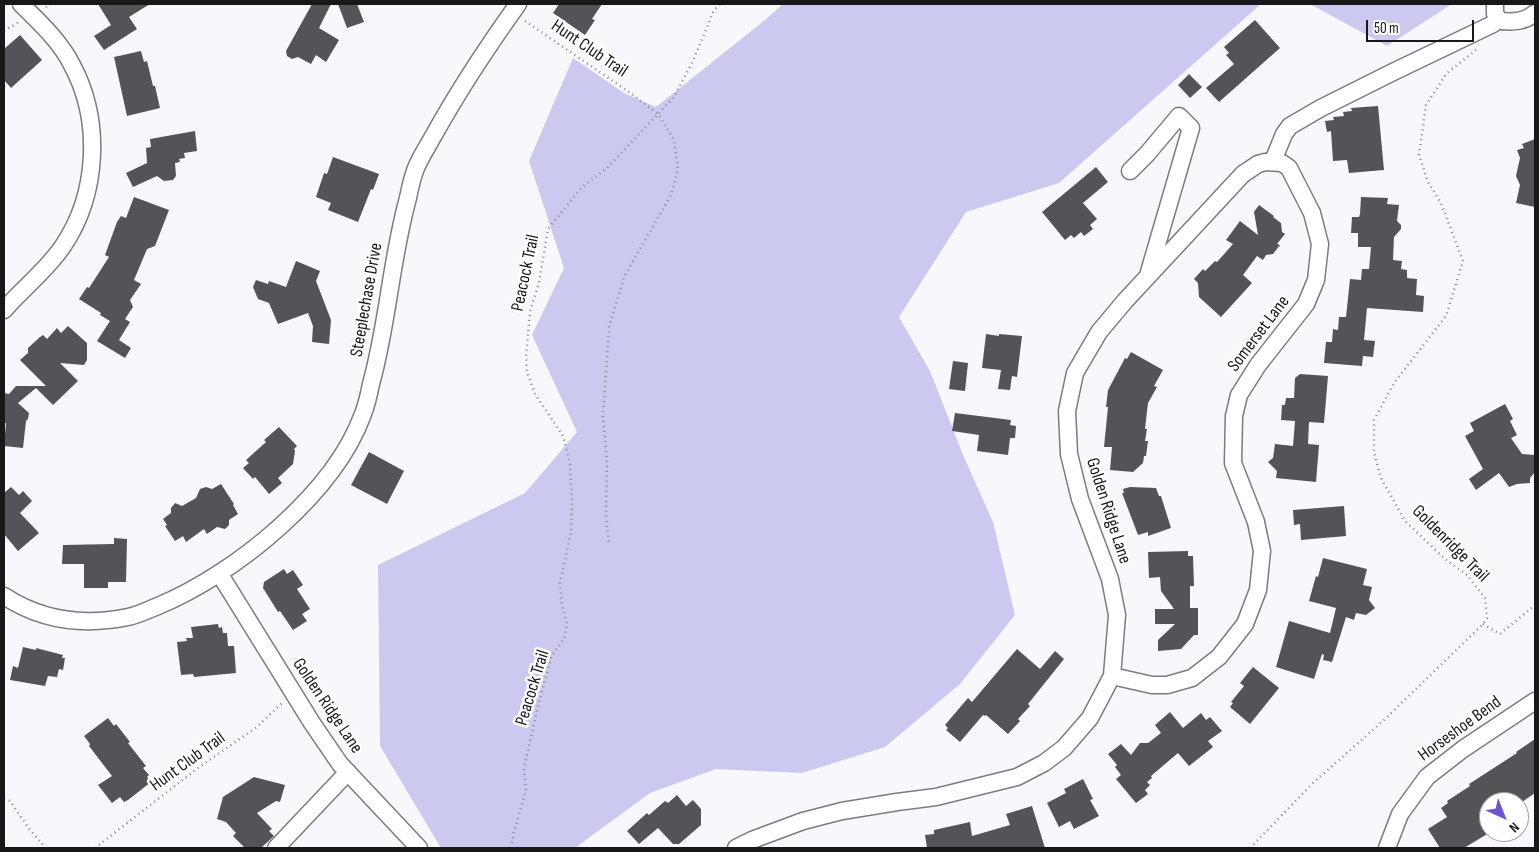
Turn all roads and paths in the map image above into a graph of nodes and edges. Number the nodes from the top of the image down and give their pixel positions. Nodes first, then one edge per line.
1 (21, 4) edge
2 (720, 4) edge
3 (516, 7) edge
4 (1496, 10) edge
5 (1535, 14) edge
6 (1480, 47) dead end
7 (658, 114) junction
8 (1273, 162) junction
9 (1130, 171) dead end
10 (1148, 276) junction
11 (4, 310) edge
12 (609, 544) dead end
13 (219, 573) junction
14 (4, 596) edge
15 (1535, 605) edge
16 (1484, 624) junction
17 (1112, 676) junction
18 (292, 691) junction
19 (1535, 701) edge
20 (348, 772) junction
21 (4, 799) edge
22 (46, 848) edge
23 (95, 848) edge
24 (276, 848) edge
25 (419, 848) edge
26 (511, 848) edge
27 (736, 848) edge
28 (1250, 848) edge
29 (1387, 848) edge

1 - 11 street
2 - 7 path, Peacock Trail
3 - 7 path, Hunt Club Trail
3 - 13 street, Steeplechase Drive
4 - 5 street
4 - 8 street
6 - 16 path, Goldenridge Trail
7 - 12 path
7 - 26 path, Peacock Trail
8 - 10 street, Golden Ridge Lane
8 - 17 street, Somerset Lane
9 - 10 street
10 - 17 street, Golden Ridge Lane
13 - 14 street, Steeplechase Drive
13 - 18 street, Golden Ridge Lane
15 - 16 path
16 - 28 path
17 - 27 street, Golden Ridge Lane
18 - 20 street, Golden Ridge Lane
18 - 23 path, Hunt Club Trail
19 - 29 street, Horseshoe Bend
20 - 24 street
20 - 25 street, Golden Ridge Lane
21 - 22 path

